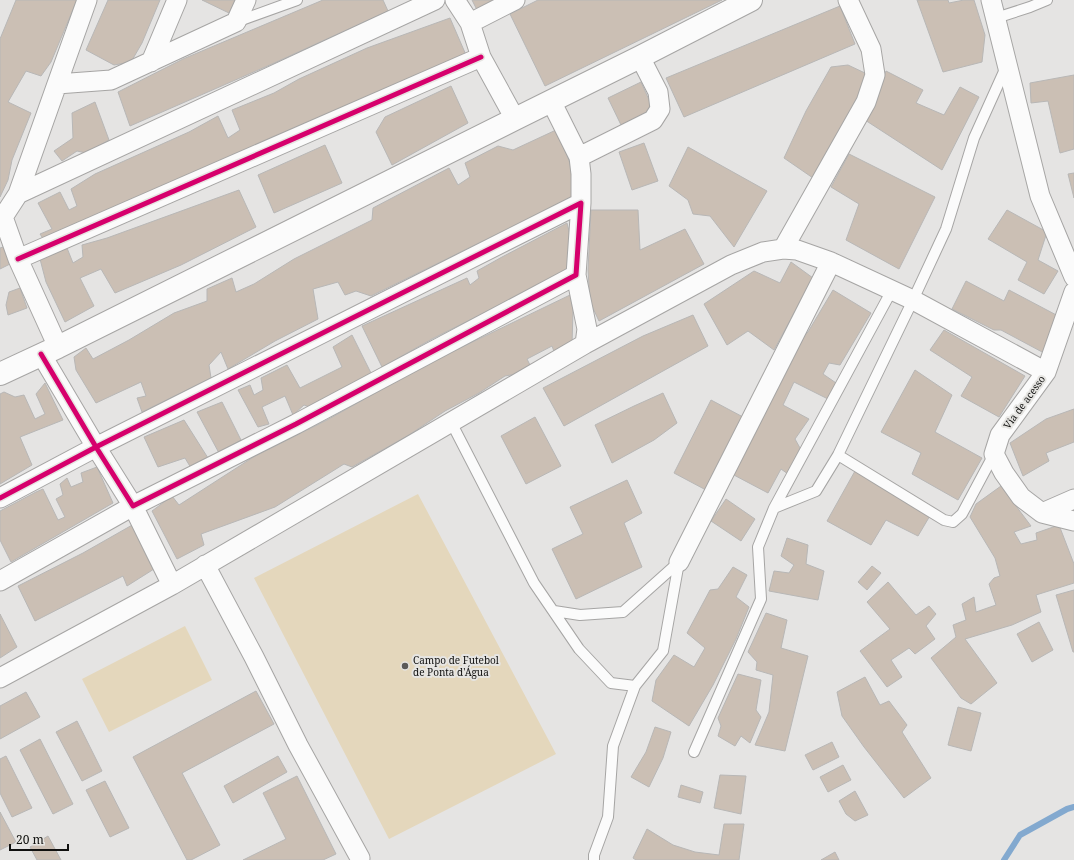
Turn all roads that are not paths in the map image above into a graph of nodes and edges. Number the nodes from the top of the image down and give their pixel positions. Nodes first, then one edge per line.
1 (87, 0) edge
2 (177, 0) edge
3 (246, 0) edge
4 (297, 0) edge
5 (435, 0) edge
6 (455, 0) edge
7 (515, 0) edge
8 (751, 0) edge
9 (848, 0) edge
10 (991, 0) edge
11 (1047, 0) edge
12 (996, 18) junction
13 (236, 22) junction
14 (470, 22) junction
15 (481, 57) junction
16 (640, 57) junction
17 (151, 62) junction
18 (1007, 66) junction
19 (57, 84) junction
20 (550, 101) junction
21 (515, 118) junction
22 (579, 157) junction
23 (18, 194) junction
24 (581, 203) junction
25 (1, 218) edge
26 (783, 249) junction
27 (18, 259) junction
28 (831, 262) junction
29 (576, 275) junction
30 (1074, 277) edge
31 (892, 290) junction
32 (1074, 292) edge
33 (913, 300) junction
34 (585, 344) junction
35 (50, 351) junction
36 (1046, 372) junction
37 (0, 374) edge
38 (451, 422) junction
39 (96, 446) junction
40 (838, 454) junction
41 (994, 454) junction
42 (0, 498) edge
43 (1074, 499) edge
44 (133, 506) junction
45 (774, 508) junction
46 (1042, 513) junction
47 (1074, 521) edge
48 (679, 562) junction
49 (205, 565) junction
50 (0, 581) edge
51 (172, 585) junction
52 (554, 611) junction
53 (0, 678) edge
54 (635, 686) junction
55 (694, 752) dead end
56 (360, 859) edge
57 (594, 860) edge

1 - 19 street
2 - 17 street
3 - 13 street
4 - 13 lane
5 - 23 street
6 - 14 street
7 - 14 street
8 - 16 street
9 - 26 street
10 - 12 street
11 - 12 lane
12 - 18 street
13 - 17 street
14 - 15 street
15 - 21 street
15 - 27 street
16 - 20 street
16 - 22 street
17 - 19 street
18 - 30 street
18 - 33 lane
19 - 23 street
20 - 21 street
20 - 22 street
21 - 35 street
22 - 24 street
23 - 25 street
24 - 29 street
24 - 39 street
25 - 27 street
26 - 28 street
26 - 34 street
27 - 35 street
28 - 31 street
28 - 48 street
29 - 34 street
29 - 44 street
31 - 33 street
31 - 45 lane
32 - 36 street, Via de acesso
33 - 36 street
33 - 40 lane
34 - 38 street
35 - 37 street
35 - 39 street
36 - 41 street, Via de acesso
38 - 49 street
38 - 52 lane
39 - 42 street
39 - 44 street
40 - 41 lane
40 - 45 lane
41 - 46 street
43 - 46 street
44 - 50 street
44 - 51 street
45 - 55 lane
46 - 47 street
48 - 52 lane
48 - 54 lane
49 - 51 street
49 - 56 street
51 - 53 street
52 - 54 lane
54 - 57 lane

